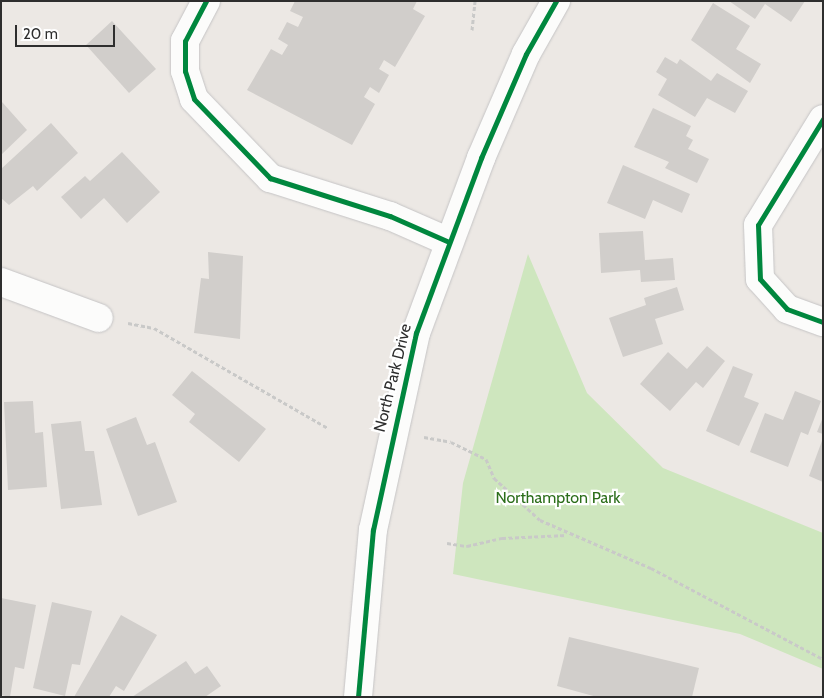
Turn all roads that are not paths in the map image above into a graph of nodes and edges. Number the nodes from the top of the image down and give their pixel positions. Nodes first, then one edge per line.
1 (206, 1) edge
2 (556, 1) edge
3 (823, 119) edge
4 (447, 240) junction
5 (1, 282) edge
6 (99, 318) road end
7 (823, 322) edge
8 (358, 697) edge

1 - 4 street
2 - 4 street, North Park Drive
3 - 7 street
4 - 8 street, North Park Drive
5 - 6 street

